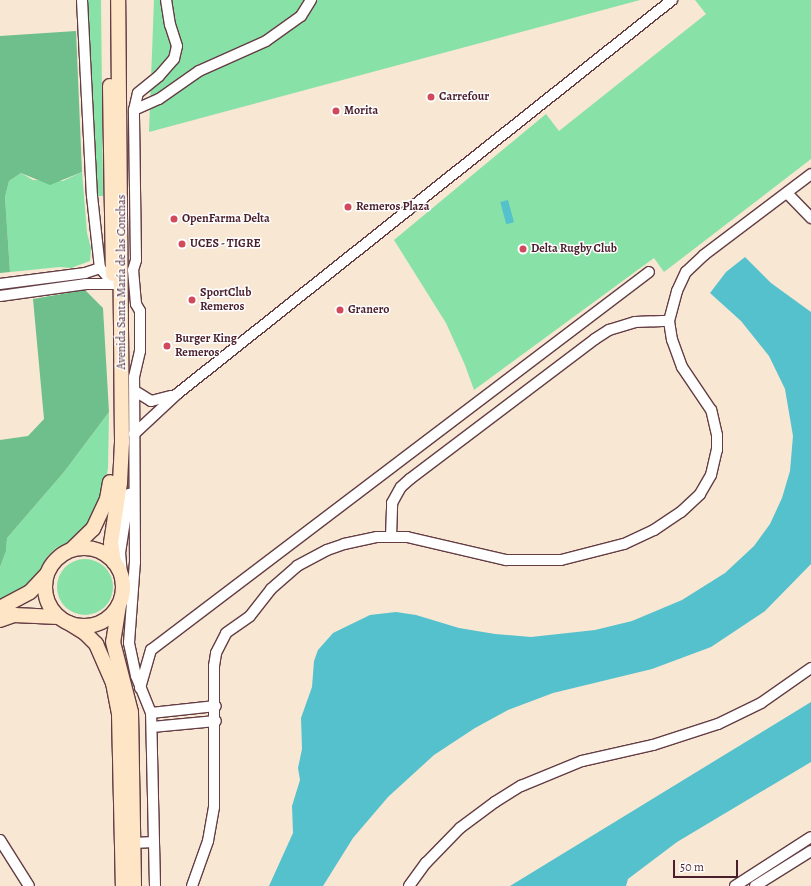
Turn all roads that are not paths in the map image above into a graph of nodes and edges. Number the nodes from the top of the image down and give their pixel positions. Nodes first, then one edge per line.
1 (82, 0) edge
2 (109, 0) edge
3 (118, 0) edge
4 (166, 0) edge
5 (311, 0) edge
6 (672, 0) edge
7 (134, 110) junction
8 (811, 174) edge
9 (787, 193) junction
10 (811, 218) edge
11 (122, 253) junction
12 (100, 268) junction
13 (133, 270) junction
14 (648, 272) dead end
15 (0, 284) edge
16 (123, 285) junction
17 (0, 296) edge
18 (669, 321) junction
19 (135, 391) junction
20 (177, 394) junction
21 (134, 434) junction
22 (133, 481) junction
23 (391, 537) junction
24 (72, 549) junction
25 (114, 562) junction
26 (46, 574) junction
27 (122, 575) junction
28 (119, 605) junction
29 (0, 608) edge
30 (0, 620) edge
31 (63, 620) junction
32 (811, 668) edge
33 (140, 688) junction
34 (216, 706) junction
35 (151, 713) junction
36 (216, 721) junction
37 (152, 727) junction
38 (811, 837) edge
39 (0, 840) edge
40 (154, 842) junction
41 (134, 844) junction
42 (811, 851) edge
43 (30, 886) edge
44 (123, 886) edge
45 (134, 886) edge
46 (155, 886) edge
47 (192, 886) edge
48 (409, 886) edge
49 (735, 886) edge
50 (755, 886) edge

1 - 12 street
2 - 16 main road, Avenida Santa María de las Conchas
3 - 11 main road, Avenida Santa María de las Conchas
4 - 7 street
5 - 7 street
6 - 20 street
7 - 13 street
8 - 9 street
9 - 10 street
9 - 18 street
11 - 13 street
11 - 16 main road, Avenida Santa María de las Conchas
12 - 15 street
12 - 16 street
13 - 16 street
14 - 33 street
16 - 17 street
16 - 19 street
16 - 24 main road, Avenida Santa María de las Conchas
16 - 25 main road, Avenida Santa María de las Conchas
18 - 23 street
18 - 23 street
19 - 20 street
19 - 21 street
20 - 21 street
21 - 22 street
22 - 27 street
22 - 33 street
23 - 34 street
24 - 25 main road
24 - 26 main road
25 - 27 main road
26 - 29 main road
26 - 31 main road
27 - 28 main road
28 - 31 main road
28 - 41 main road
30 - 31 main road
31 - 44 main road
32 - 48 street
33 - 35 street
34 - 35 street
34 - 36 street
35 - 37 street
36 - 37 street
36 - 47 street
37 - 40 street
38 - 49 street
39 - 43 street
40 - 41 street
40 - 46 street
41 - 45 main road
42 - 50 street

